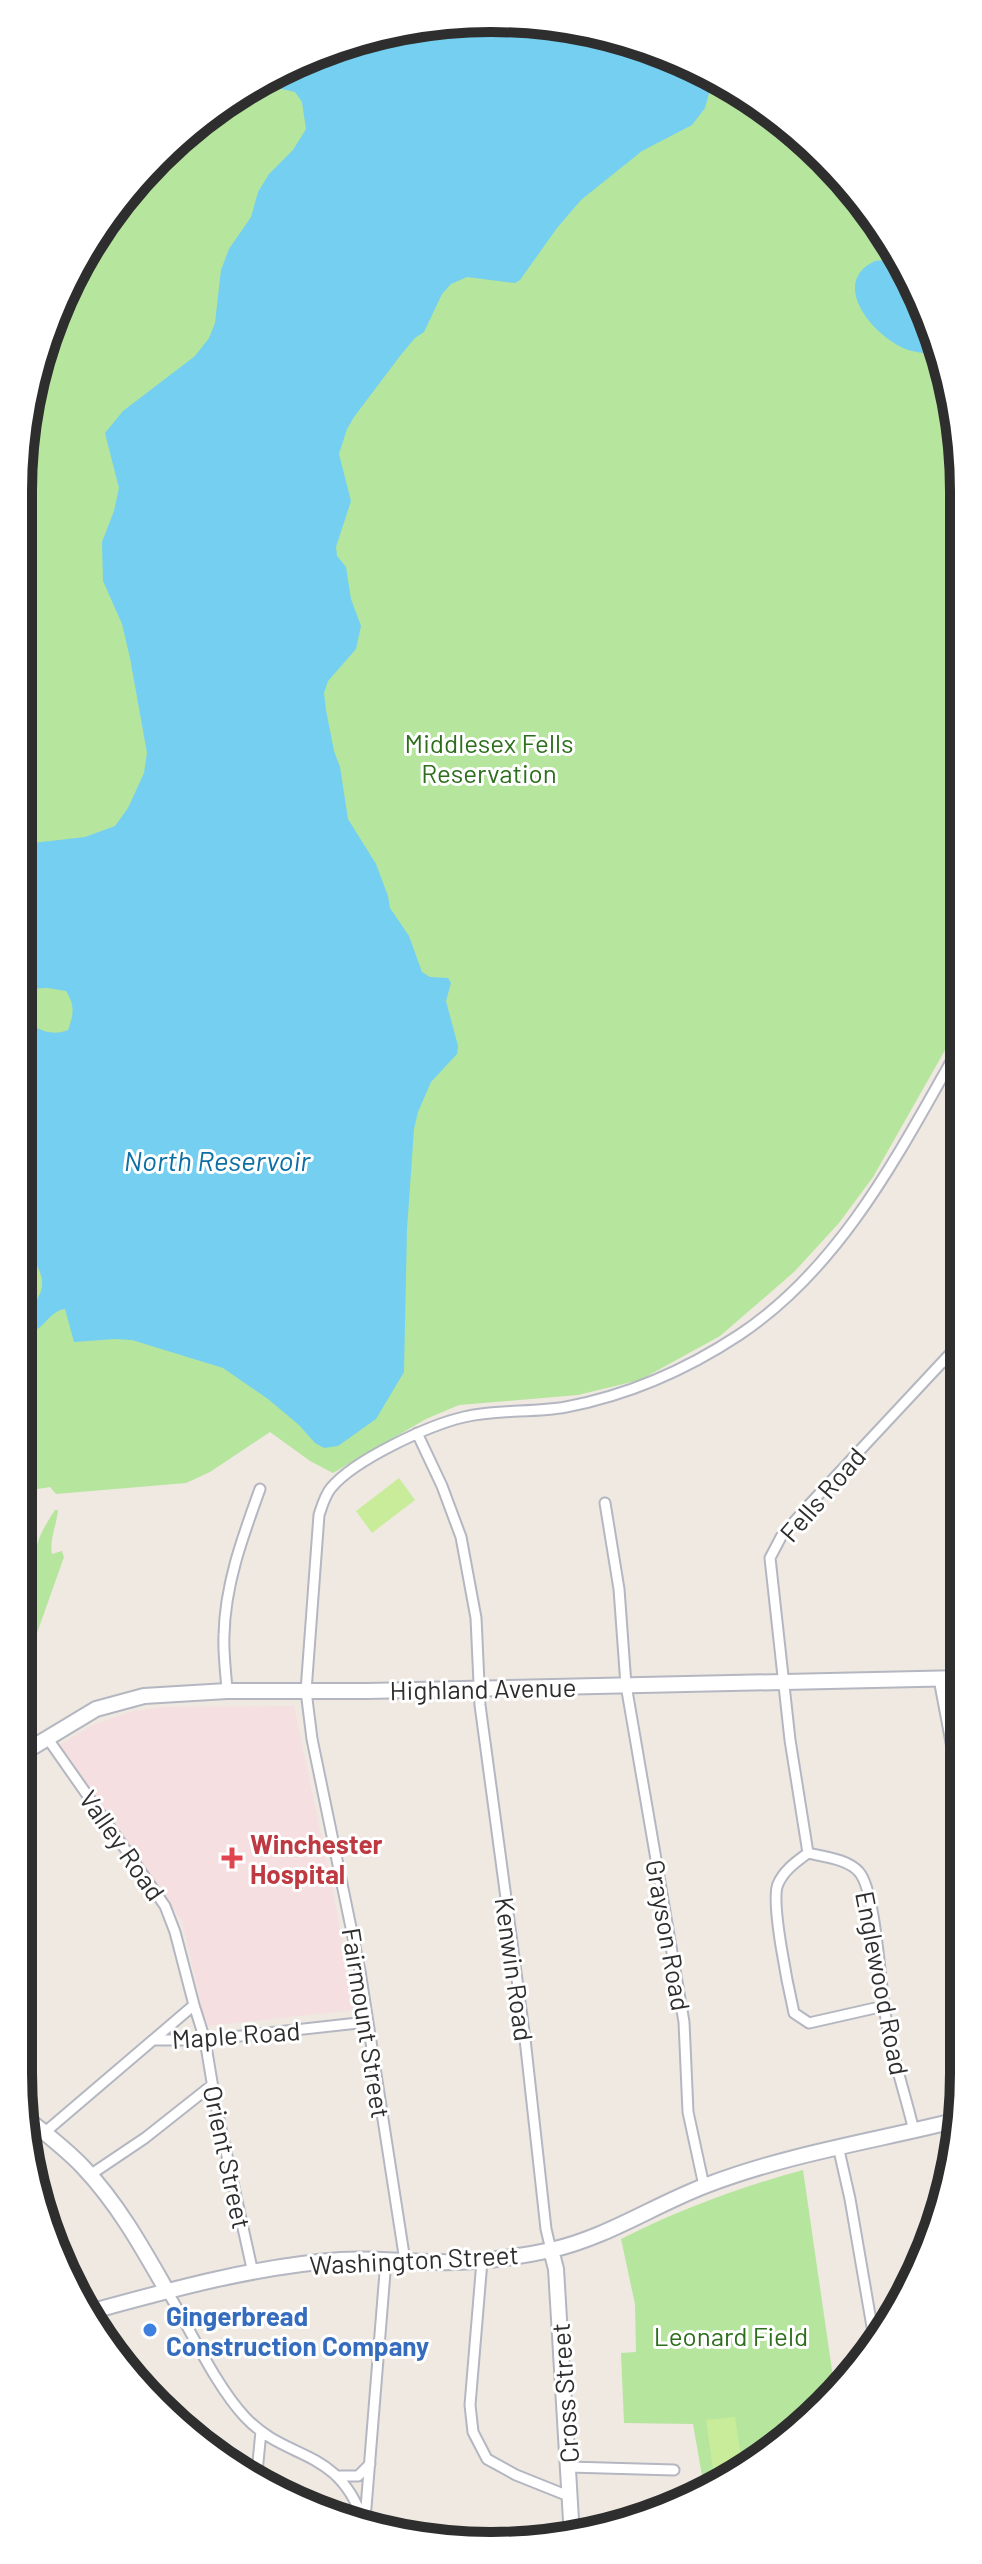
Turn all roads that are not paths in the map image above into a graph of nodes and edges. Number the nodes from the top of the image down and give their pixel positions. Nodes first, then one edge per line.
1 (950, 1063) edge
2 (950, 1354) edge
3 (943, 1362) junction
4 (950, 1363) edge
5 (417, 1433) junction
6 (260, 1489) dead end
7 (605, 1503) dead end
8 (939, 1679) junction
9 (950, 1679) edge
10 (783, 1683) junction
11 (626, 1685) junction
12 (480, 1688) junction
13 (227, 1691) junction
14 (306, 1691) junction
15 (950, 1737) edge
16 (48, 1739) junction
17 (32, 1748) edge
18 (808, 1853) junction
19 (194, 2005) junction
20 (884, 2006) junction
21 (367, 2022) junction
22 (153, 2040) junction
23 (205, 2040) junction
24 (212, 2085) junction
25 (947, 2123) edge
26 (35, 2126) edge
27 (914, 2131) junction
28 (44, 2133) junction
29 (838, 2146) junction
30 (90, 2175) junction
31 (704, 2186) junction
32 (551, 2250) junction
33 (386, 2260) junction
34 (405, 2261) junction
35 (482, 2261) junction
36 (253, 2273) junction
37 (167, 2291) junction
38 (98, 2310) edge
39 (872, 2329) edge
40 (261, 2431) junction
41 (370, 2464) junction
42 (569, 2467) junction
43 (257, 2469) edge
44 (674, 2470) dead end
45 (336, 2474) junction
46 (571, 2497) junction
47 (361, 2513) edge
48 (365, 2514) edge
49 (572, 2525) edge

1 - 5 street
2 - 3 street, Fells Road
3 - 4 street
3 - 10 street, Fells Road
5 - 12 street, Kenwin Road
5 - 14 street, Fairmount Street
6 - 13 street
7 - 11 street, Grayson Road
8 - 9 main road, Highland Avenue
8 - 10 main road, Highland Avenue
8 - 15 street
10 - 11 main road, Highland Avenue
10 - 18 street
11 - 12 main road, Highland Avenue
11 - 31 street, Grayson Road
12 - 14 main road, Highland Avenue
12 - 32 street, Kenwin Road
13 - 14 main road, Highland Avenue
13 - 16 main road, Highland Avenue
14 - 21 street, Fairmount Street
16 - 17 main road, Highland Avenue
16 - 19 street, Valley Road
18 - 20 street, Englewood Road
18 - 20 street
19 - 22 street
19 - 23 street, Valley Road
20 - 27 street, Englewood Road
21 - 23 street, Maple Road
21 - 34 street, Fairmount Street
22 - 23 street, Maple Road
22 - 28 street, Maple Road
23 - 24 street, Orient Street
24 - 30 street
24 - 36 street, Orient Street
25 - 27 main road, Washington Street
26 - 28 main road
27 - 29 main road, Washington Street
28 - 30 main road
29 - 31 main road, Washington Street
29 - 39 street
30 - 37 main road
31 - 32 main road, Washington Street
32 - 35 main road, Washington Street
32 - 42 main road, Cross Street
33 - 34 main road, Washington Street
33 - 36 main road, Washington Street
33 - 41 street
34 - 35 main road, Washington Street
35 - 46 street
36 - 37 main road, Washington Street
37 - 38 main road, Washington Street
37 - 40 street
40 - 43 street
40 - 45 street
41 - 45 street
41 - 48 street
42 - 44 street
42 - 46 main road, Cross Street
45 - 47 street
46 - 49 main road, Cross Street

